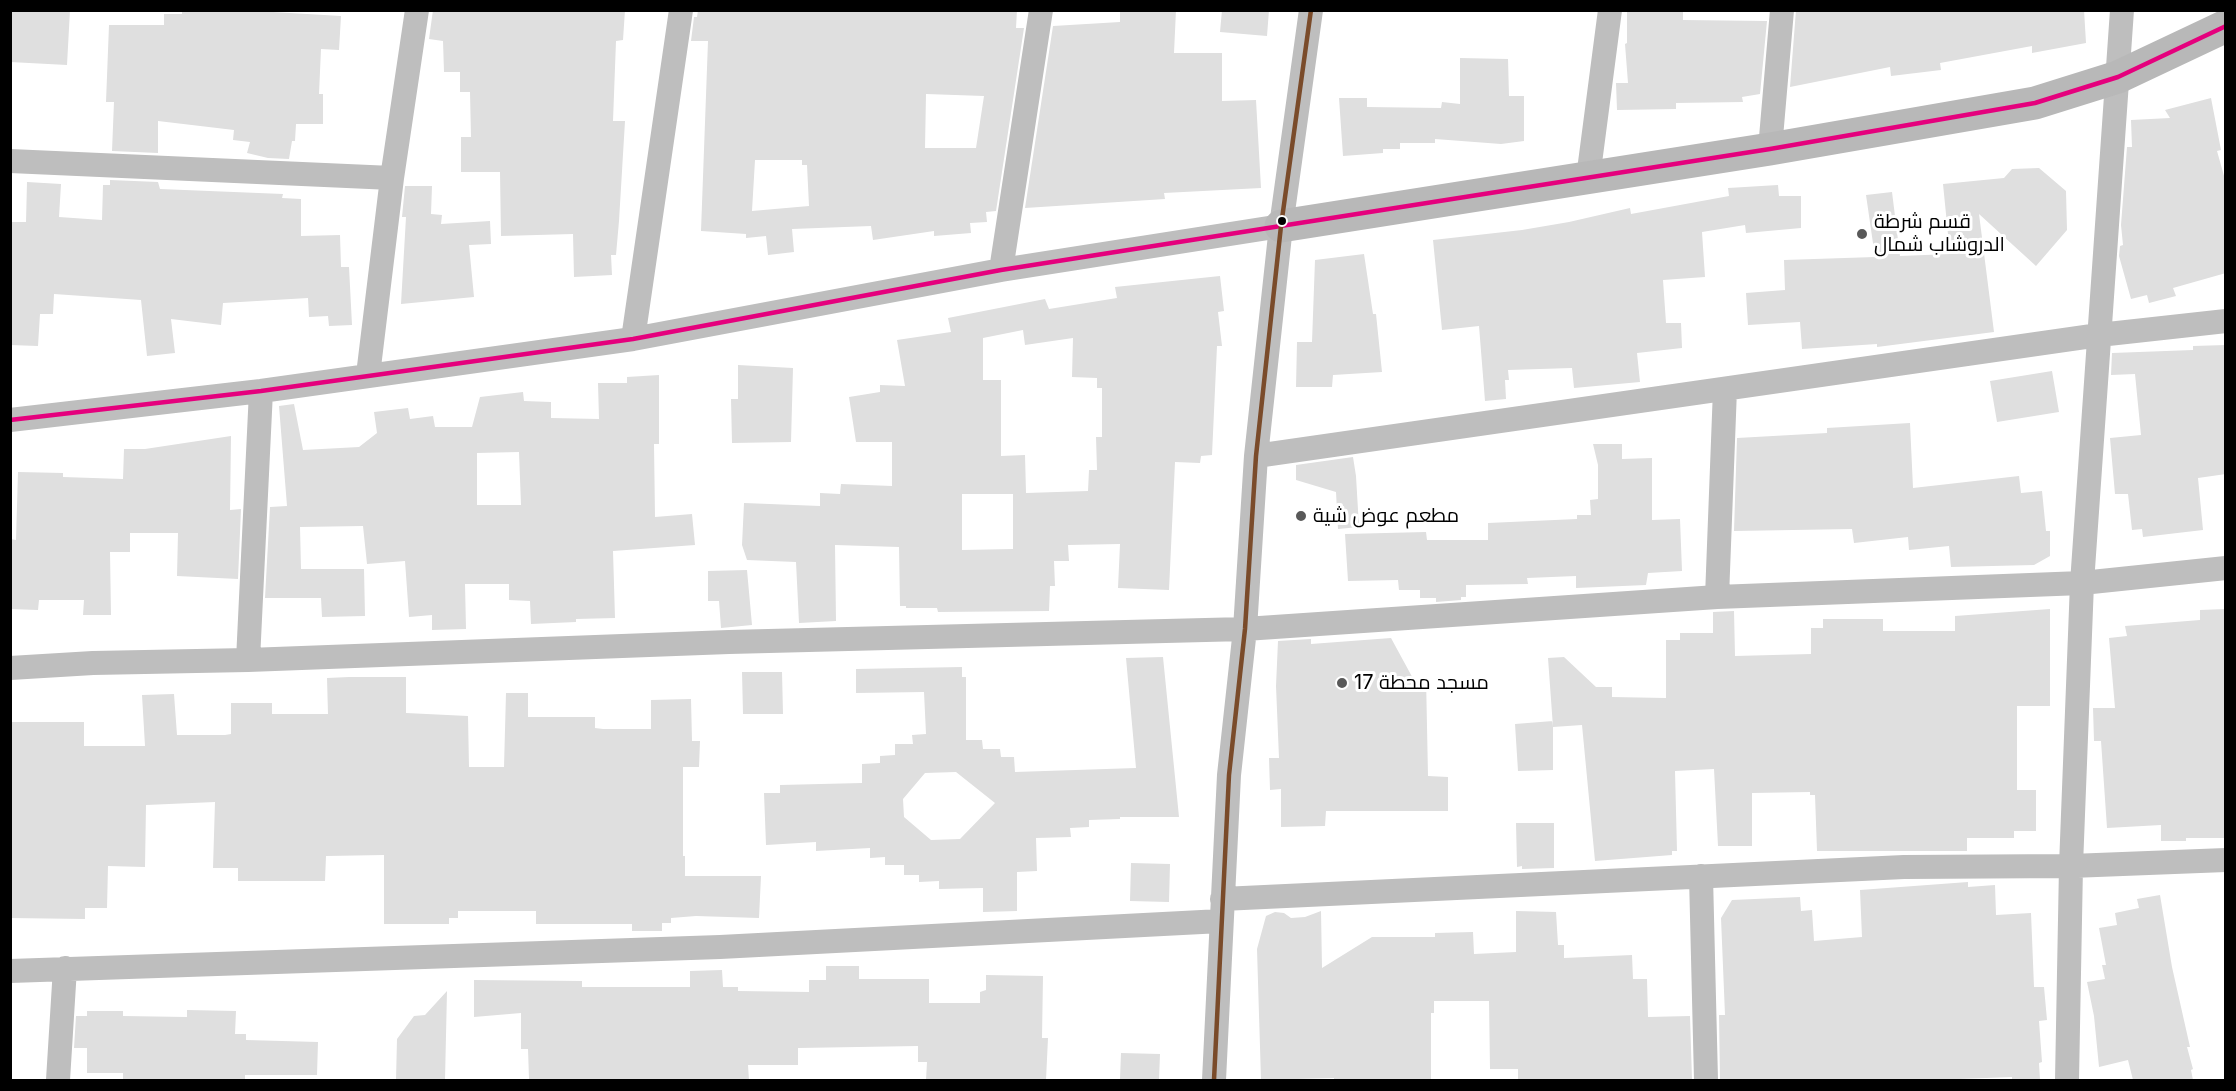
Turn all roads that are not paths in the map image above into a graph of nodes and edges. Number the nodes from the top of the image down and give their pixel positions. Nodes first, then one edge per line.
1 (417, 10) edge
2 (681, 10) edge
3 (1041, 10) edge
4 (1311, 10) edge
5 (1610, 10) edge
6 (1782, 10) edge
7 (2122, 10) edge
8 (2226, 26) edge
9 (2118, 77) junction
10 (1770, 149) junction
11 (10, 161) edge
12 (392, 178) junction
13 (1588, 178) junction
14 (1281, 226) junction
15 (1001, 270) junction
16 (2226, 321) edge
17 (2099, 335) junction
18 (633, 339) junction
19 (368, 375) junction
20 (1725, 389) junction
21 (261, 391) junction
22 (10, 420) edge
23 (1257, 456) junction
24 (2226, 568) edge
25 (2082, 583) junction
26 (1717, 597) junction
27 (1245, 629) junction
28 (248, 660) junction
29 (10, 668) edge
30 (2226, 860) edge
31 (2072, 866) junction
32 (1701, 876) junction
33 (1222, 910) junction
34 (65, 968) junction
35 (10, 971) edge
36 (58, 1080) edge
37 (1214, 1080) edge
38 (1706, 1080) edge
39 (2067, 1080) edge

1 - 12 street
2 - 18 street
3 - 15 street
4 - 14 street
5 - 13 street
6 - 10 street
7 - 9 street
8 - 9 street
9 - 10 street
9 - 17 street
10 - 13 street
11 - 12 street
12 - 19 street
13 - 14 street
14 - 15 street
14 - 23 street
15 - 18 street
16 - 17 street
17 - 20 street
17 - 25 street
18 - 19 street
19 - 21 street
20 - 23 street
20 - 26 street
21 - 22 street
21 - 28 street
23 - 27 street
24 - 25 street
25 - 26 street
25 - 31 street
26 - 27 street
27 - 28 street
27 - 33 street
28 - 29 street
30 - 31 street
31 - 32 street
31 - 39 street
32 - 33 street
32 - 38 street
33 - 34 street
33 - 37 street
34 - 35 street
34 - 36 street

